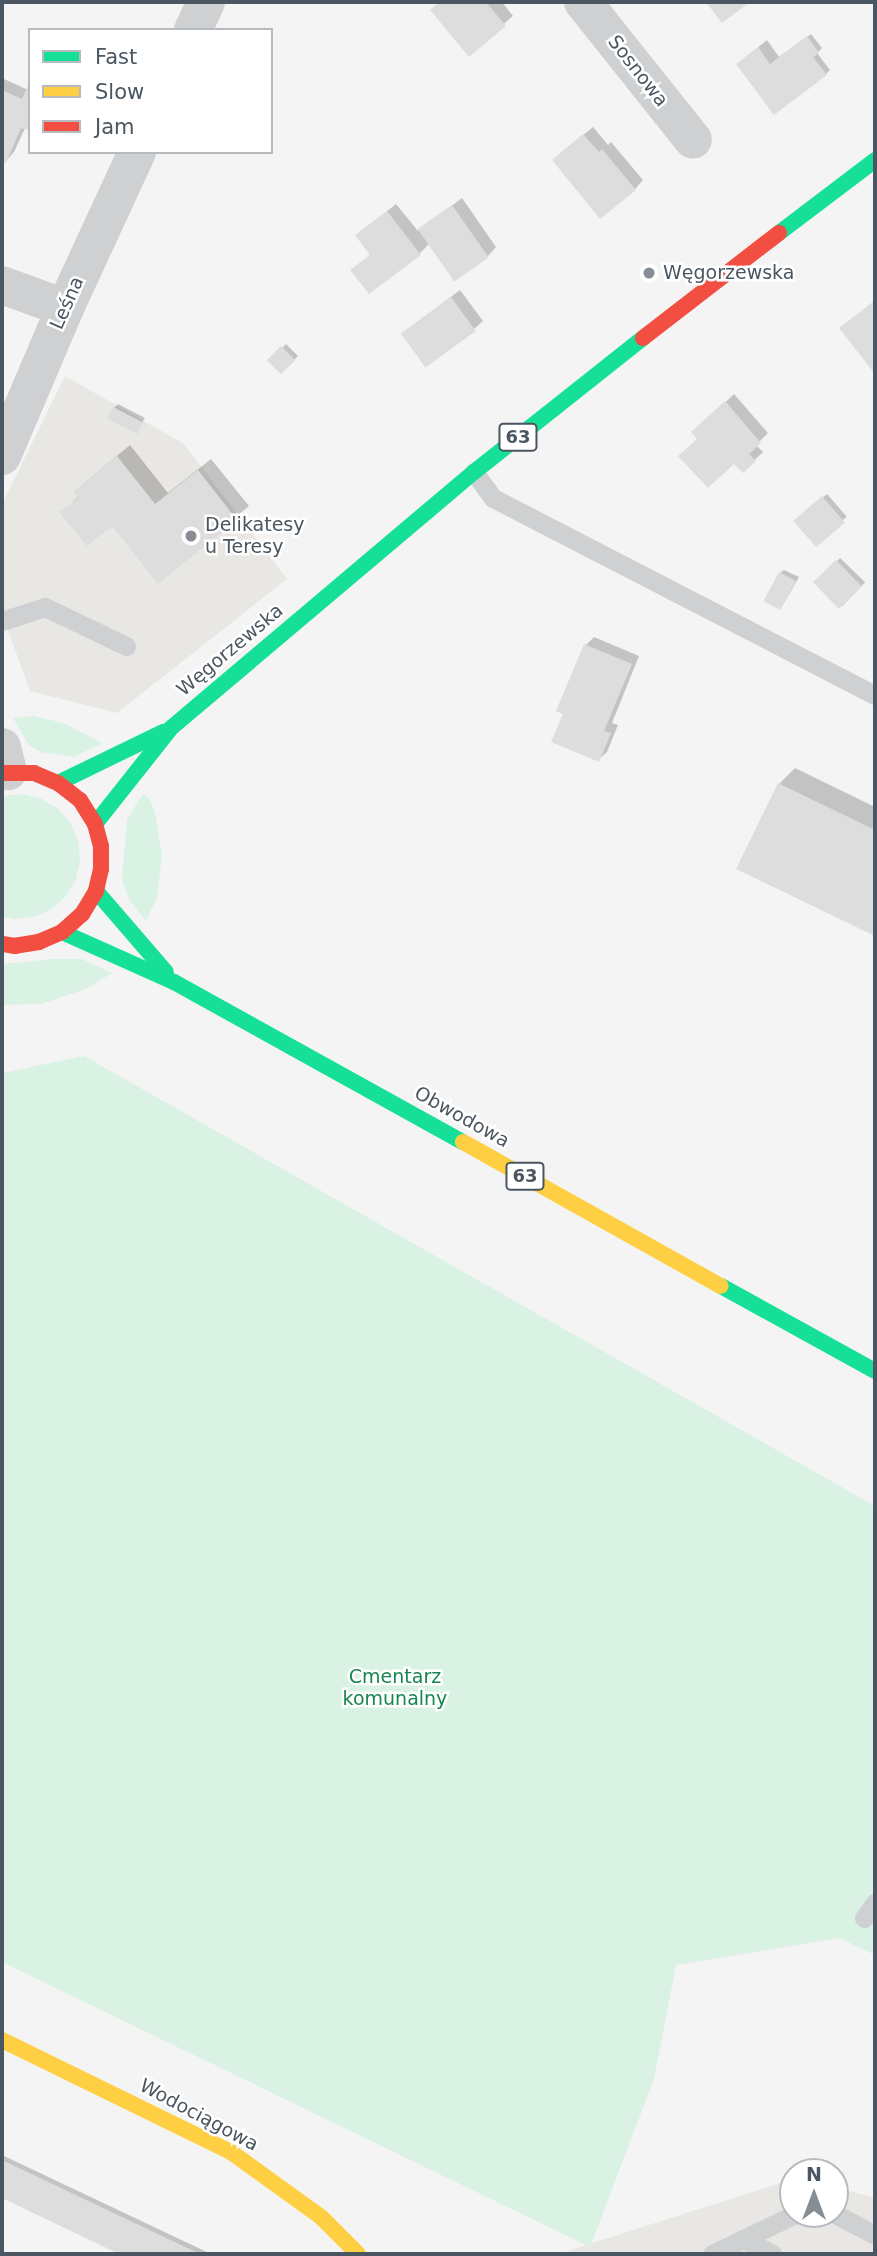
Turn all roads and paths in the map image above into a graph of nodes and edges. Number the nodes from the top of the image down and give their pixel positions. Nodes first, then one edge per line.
1 (206, 2) edge
2 (583, 2) edge
3 (194, 28) edge
4 (693, 140) dead end
5 (136, 154) edge
6 (875, 160) edge
7 (2, 285) edge
8 (65, 308) junction
9 (2, 456) edge
10 (474, 472) junction
11 (2, 621) edge
12 (126, 646) dead end
13 (875, 695) edge
14 (171, 727) junction
15 (4, 764) edge
16 (58, 783) junction
17 (95, 824) junction
18 (96, 891) junction
19 (62, 932) junction
20 (2, 944) edge
21 (174, 982) junction
22 (875, 1371) edge
23 (2, 2040) edge
24 (849, 2221) edge
25 (779, 2222) edge
26 (875, 2235) edge
27 (743, 2239) junction
28 (358, 2254) edge
29 (712, 2254) edge
30 (772, 2254) edge

1 - 3 street
2 - 4 street, Sosnowa
5 - 8 street, Leśna
6 - 10 main road, Węgorzewska / 63
7 - 8 street
8 - 9 street, Leśna
10 - 13 lane
10 - 14 main road, Węgorzewska / 63
11 - 12 lane
14 - 16 main road, Węgorzewska / 63
14 - 17 main road, Węgorzewska / 63
15 - 16 main road
16 - 17 main road
17 - 18 main road
18 - 19 main road
18 - 21 main road, Obwodowa / 63
19 - 20 main road
19 - 21 main road, Obwodowa / 63
21 - 22 main road, Obwodowa / 63
23 - 28 main road, Wodociągowa
24 - 26 lane
25 - 27 lane
27 - 29 lane
27 - 30 lane

